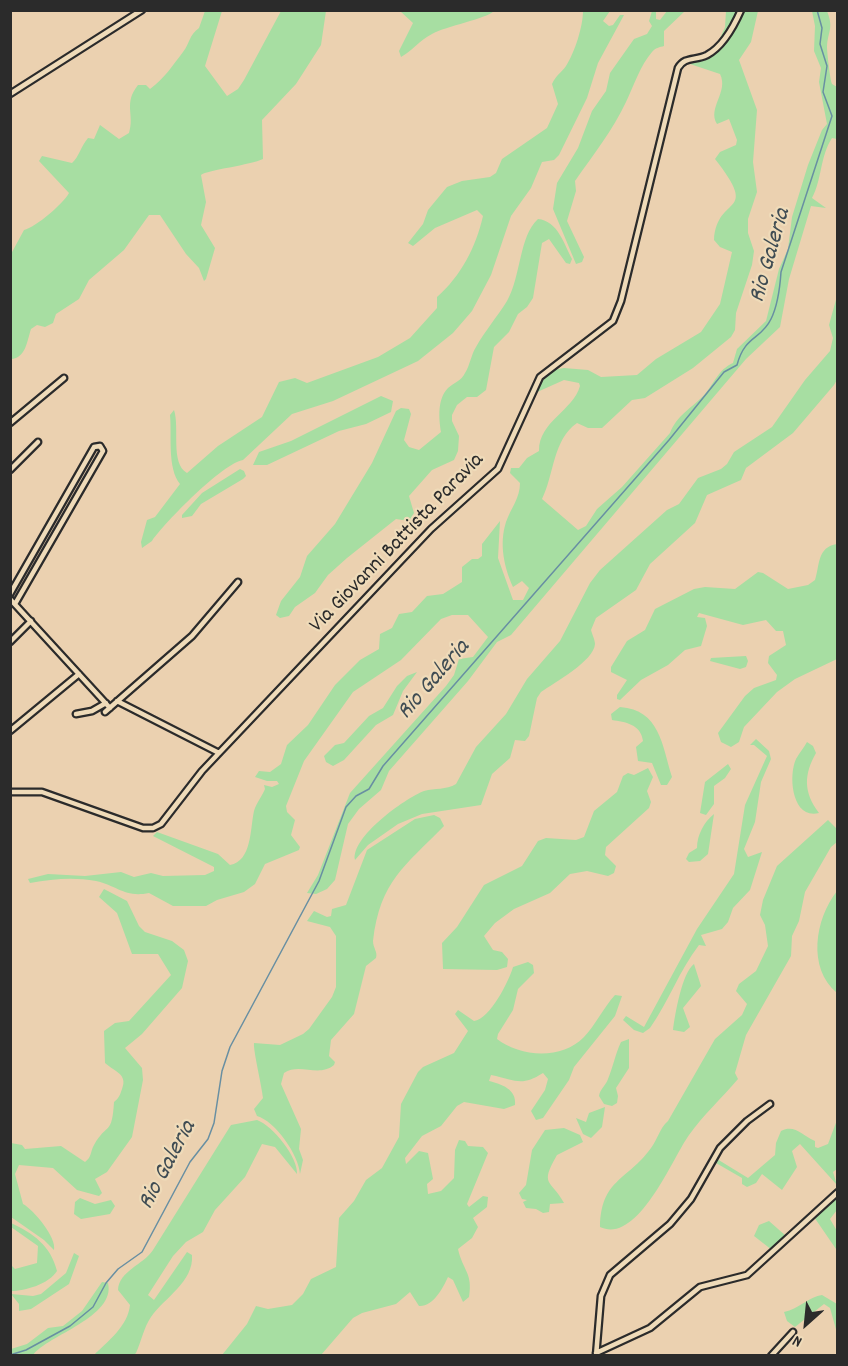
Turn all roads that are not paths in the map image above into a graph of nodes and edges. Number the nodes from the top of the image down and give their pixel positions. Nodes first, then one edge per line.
1 (142, 10) edge
2 (741, 10) edge
3 (10, 94) edge
4 (64, 378) dead end
5 (10, 423) edge
6 (38, 442) dead end
7 (10, 470) edge
8 (238, 582) dead end
9 (10, 594) edge
10 (10, 599) edge
11 (15, 604) junction
12 (30, 621) junction
13 (10, 642) edge
14 (79, 674) junction
15 (117, 701) junction
16 (108, 705) junction
17 (105, 712) dead end
18 (76, 714) dead end
19 (10, 731) edge
20 (219, 753) junction
21 (10, 792) edge
22 (770, 1104) dead end
23 (837, 1192) edge
24 (793, 1332) dead end
25 (596, 1354) edge
26 (771, 1356) edge

1 - 3 street
2 - 20 street, Via Giovanni Battista Paravia
4 - 5 street
6 - 7 street
8 - 15 street
9 - 11 street
10 - 11 street
11 - 12 street
12 - 13 street
12 - 14 street
14 - 16 street
14 - 19 street
15 - 16 street
15 - 20 street
16 - 17 street
16 - 18 street
20 - 21 street, Via Giovanni Battista Paravia
22 - 25 street
23 - 25 street
24 - 26 street

